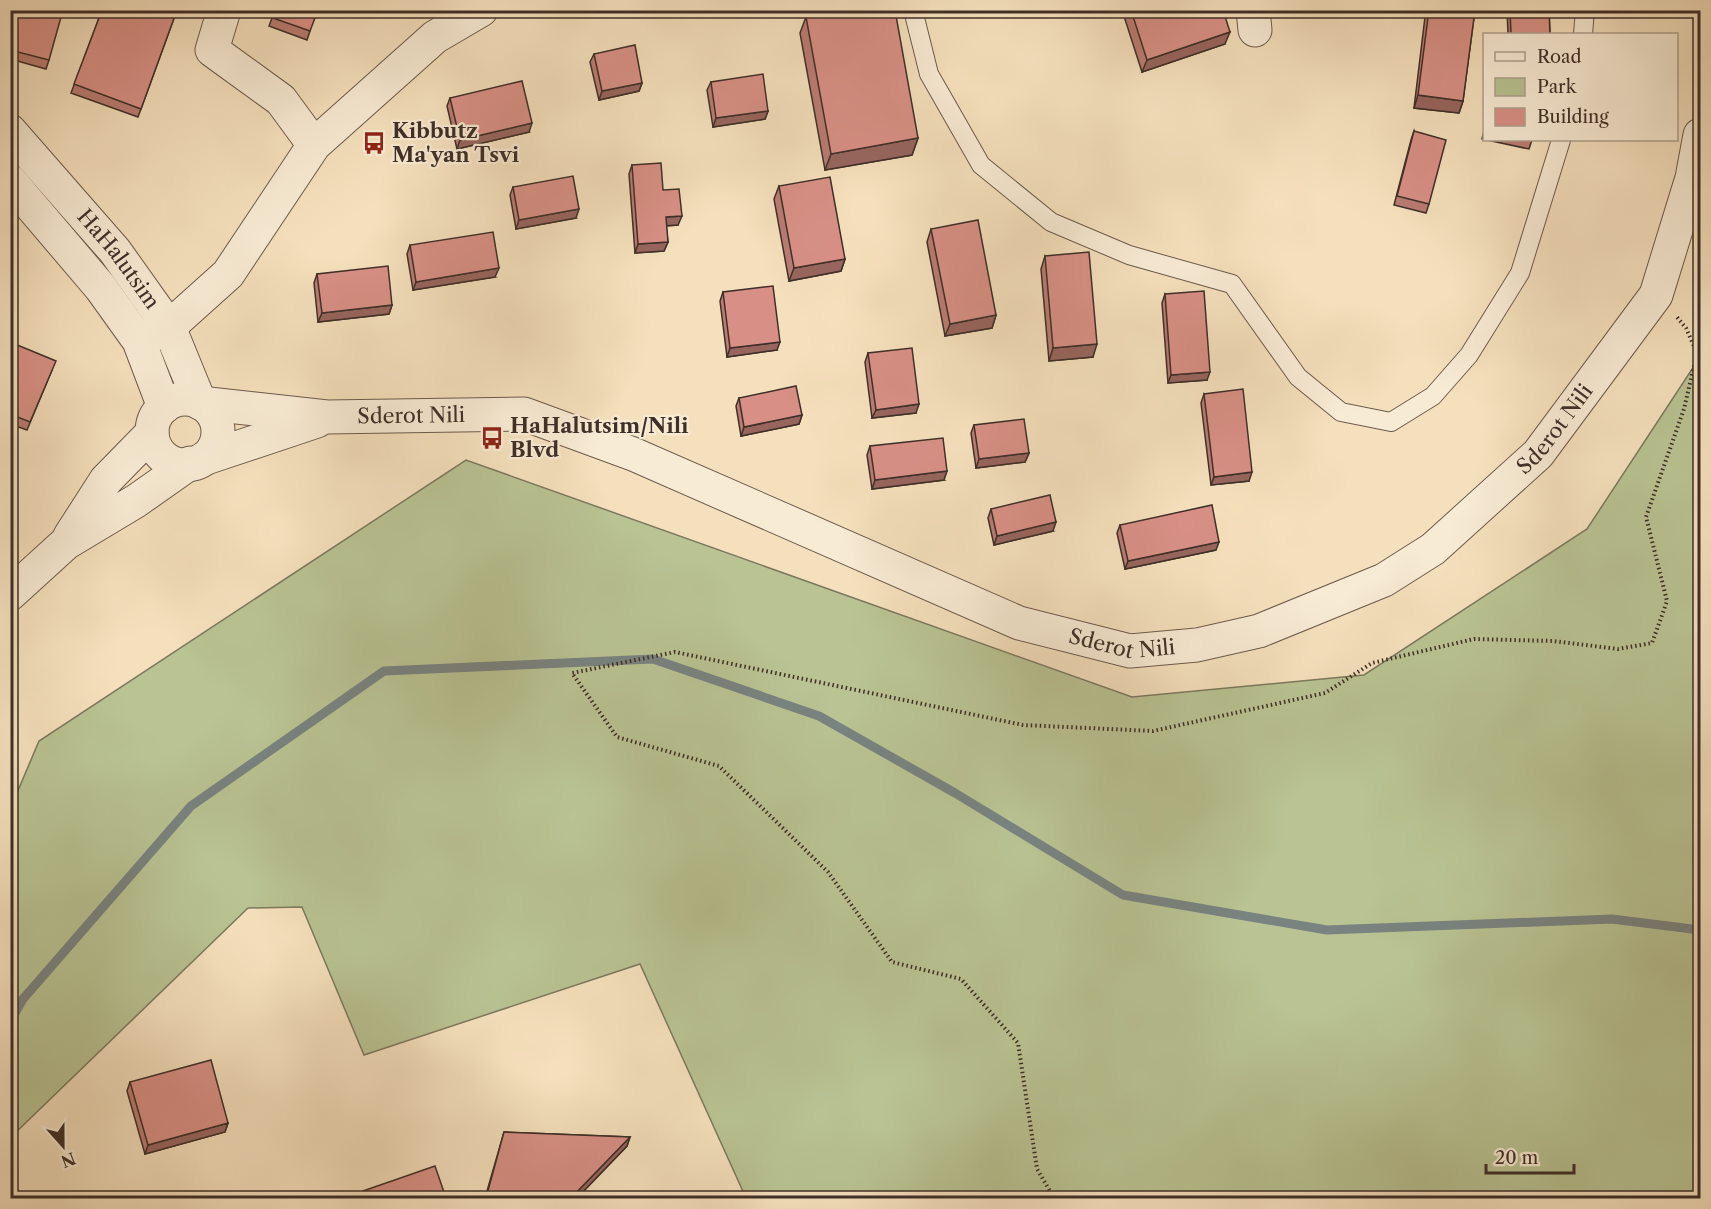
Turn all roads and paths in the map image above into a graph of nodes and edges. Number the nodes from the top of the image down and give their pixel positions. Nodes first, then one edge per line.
1 (224, 10) edge
2 (481, 10) edge
3 (913, 10) edge
4 (1585, 10) edge
5 (1583, 33) edge
6 (10, 131) edge
7 (1701, 135) edge
8 (1561, 141) edge
9 (314, 145) junction
10 (10, 181) edge
11 (1656, 295) junction
12 (169, 327) junction
13 (139, 341) junction
14 (200, 403) junction
15 (327, 417) junction
16 (158, 420) junction
17 (197, 461) junction
18 (66, 543) junction
19 (10, 594) edge
20 (1054, 1198) edge

1 - 9 street
2 - 9 street
3 - 8 lane
4 - 5 lane
6 - 12 street, HaHalutsim
7 - 11 street, Sderot Nili
9 - 12 street
10 - 13 street, HaHalutsim
11 - 15 street, Sderot Nili
11 - 20 path
12 - 13 street
12 - 14 street, HaHalutsim
13 - 16 street, HaHalutsim
14 - 15 street, Sderot Nili
14 - 16 street
14 - 17 street
15 - 17 street, Sderot Nili
16 - 17 street
16 - 18 street, Sderot Nili
17 - 18 street, Sderot Nili
18 - 19 street, Sderot Nili

